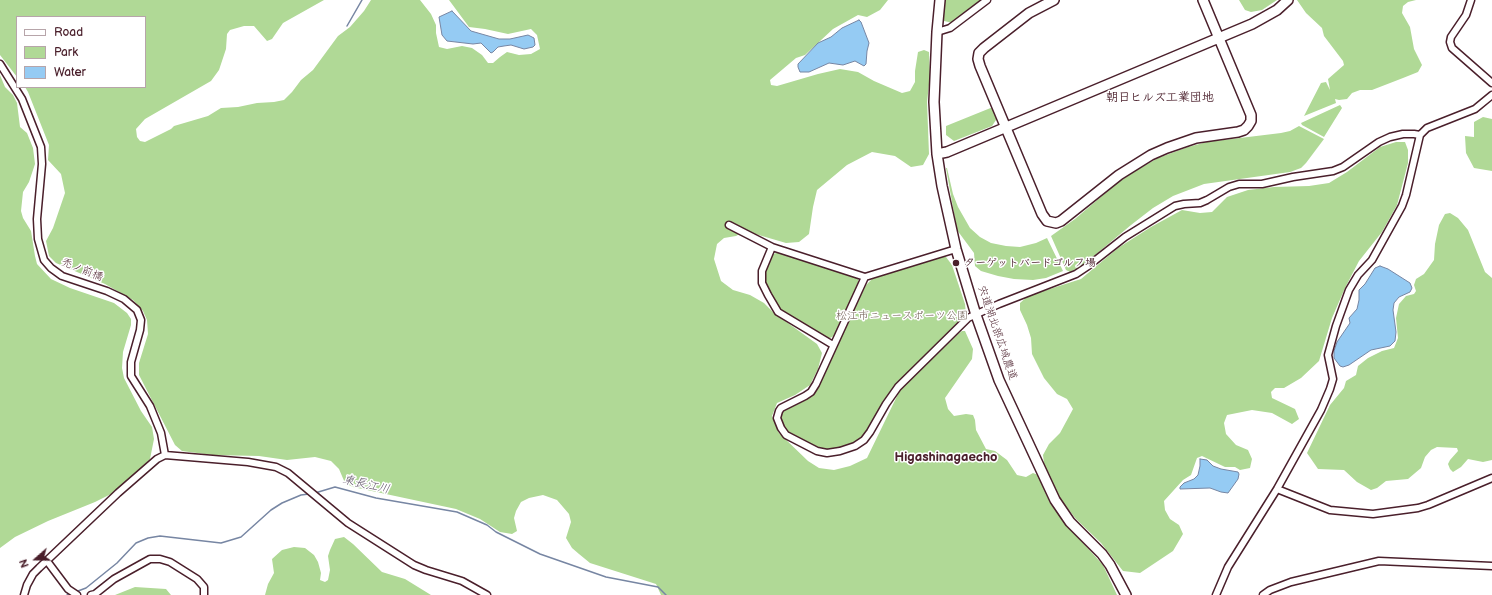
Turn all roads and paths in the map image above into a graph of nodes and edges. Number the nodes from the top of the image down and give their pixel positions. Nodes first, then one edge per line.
1 (940, 0) edge
2 (987, 0) edge
3 (1054, 0) edge
4 (1203, 0) edge
5 (1288, 0) edge
6 (1471, 0) edge
7 (937, 32) junction
8 (1219, 39) junction
9 (0, 64) edge
10 (1492, 83) edge
11 (1492, 95) edge
12 (1005, 128) junction
13 (1420, 135) junction
14 (936, 154) junction
15 (729, 225) dead end
16 (772, 247) junction
17 (956, 249) junction
18 (866, 277) junction
19 (976, 315) junction
20 (833, 345) junction
21 (166, 455) junction
22 (1492, 478) edge
23 (1277, 489) junction
24 (47, 560) junction
25 (1492, 566) edge
26 (24, 595) edge
27 (76, 595) edge
28 (91, 595) edge
29 (204, 595) edge
30 (487, 595) edge
31 (1126, 595) edge
32 (1216, 595) edge
33 (1263, 595) edge

1 - 7 street, 宍道湖北部広域農道
2 - 7 street
3 - 12 street
4 - 8 street
5 - 8 street
6 - 10 street
7 - 14 street, 宍道湖北部広域農道
8 - 12 street
8 - 12 street
9 - 21 street, 禿ノ前橋
11 - 13 street
12 - 14 street
13 - 19 street
13 - 23 street
14 - 17 street, 宍道湖北部広域農道
15 - 16 street
16 - 18 street
16 - 20 street
17 - 18 street
17 - 19 street, 宍道湖北部広域農道
18 - 20 street
19 - 20 street
19 - 31 street, 宍道湖北部広域農道
21 - 24 street
21 - 30 street
22 - 23 street
23 - 32 street
24 - 26 street
24 - 27 street
25 - 33 street
28 - 29 street

